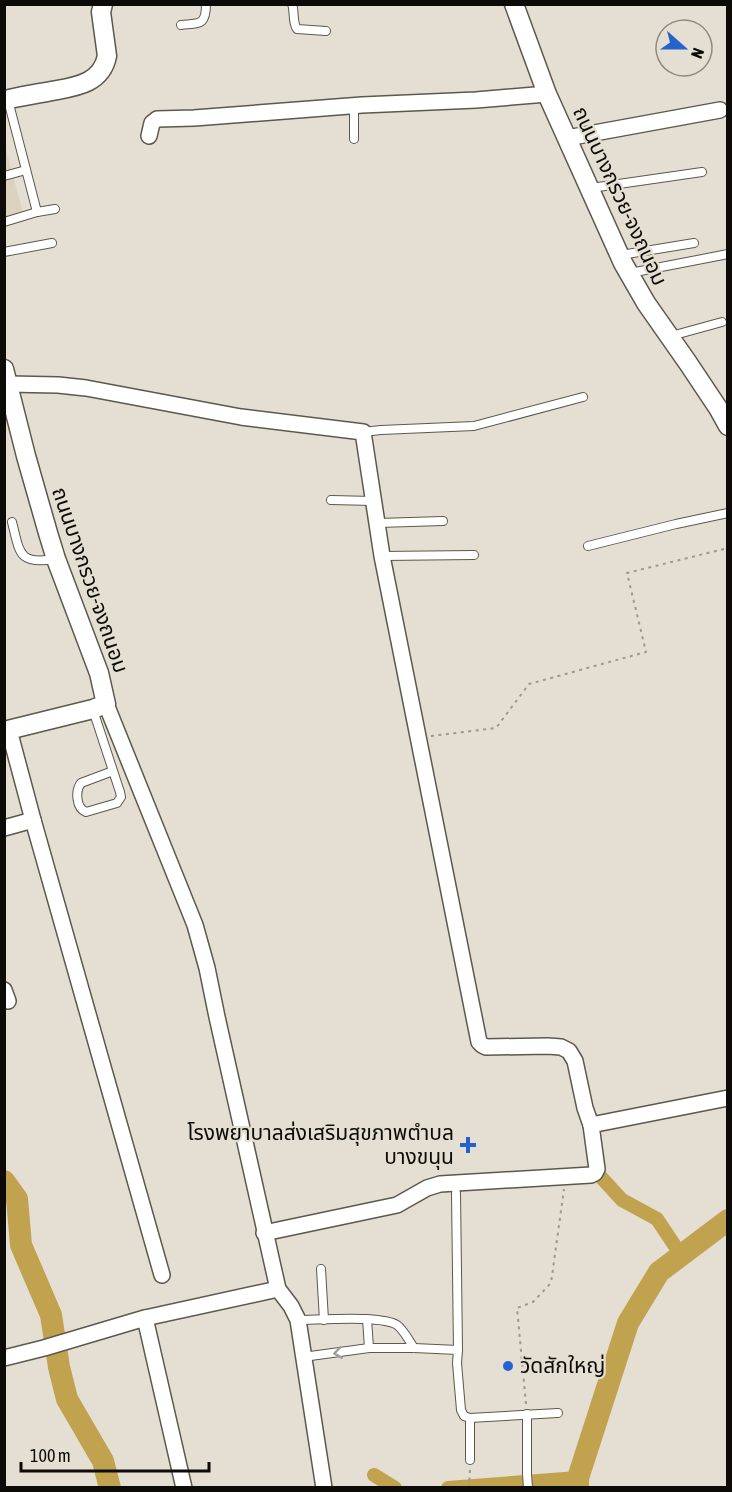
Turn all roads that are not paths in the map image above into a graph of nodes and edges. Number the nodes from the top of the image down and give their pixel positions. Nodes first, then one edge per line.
1 (103, 4) edge
2 (206, 4) edge
3 (292, 4) edge
4 (514, 4) edge
5 (181, 25) dead end
6 (326, 30) dead end
7 (547, 94) junction
8 (6, 99) edge
9 (354, 105) junction
10 (720, 110) dead end
11 (149, 136) dead end
12 (567, 138) junction
13 (354, 139) dead end
14 (26, 170) junction
15 (702, 172) dead end
16 (4, 176) edge
17 (589, 188) junction
18 (55, 208) dead end
19 (37, 212) junction
20 (4, 222) edge
21 (52, 243) dead end
22 (694, 243) dead end
23 (4, 252) edge
24 (728, 254) edge
25 (620, 255) junction
26 (628, 273) junction
27 (722, 322) dead end
28 (669, 337) junction
29 (6, 377) edge
30 (583, 397) dead end
31 (728, 426) edge
32 (363, 432) junction
33 (331, 500) dead end
34 (374, 501) junction
35 (728, 513) edge
36 (443, 521) dead end
37 (12, 522) dead end
38 (378, 523) junction
39 (588, 546) dead end
40 (474, 555) dead end
41 (382, 556) junction
42 (56, 559) junction
43 (100, 707) junction
44 (7, 731) edge
45 (113, 771) junction
46 (33, 820) junction
47 (4, 828) edge
48 (728, 1098) edge
49 (591, 1125) junction
50 (456, 1193) dead end
51 (264, 1233) junction
52 (321, 1269) dead end
53 (162, 1275) dead end
54 (278, 1289) junction
55 (145, 1318) junction
56 (367, 1319) junction
57 (298, 1320) junction
58 (324, 1320) junction
59 (369, 1348) junction
60 (414, 1348) junction
61 (458, 1350) junction
62 (303, 1357) junction
63 (4, 1358) edge
64 (558, 1413) dead end
65 (527, 1414) junction
66 (470, 1418) junction
67 (470, 1460) road end
68 (184, 1488) edge
69 (324, 1488) edge
70 (528, 1488) edge

1 - 8 street
2 - 5 lane
3 - 6 lane
4 - 7 street, ถนนบางกรวย-จงถนอม
7 - 9 street
7 - 12 street, ถนนบางกรวย-จงถนอม
8 - 14 lane
9 - 11 street
9 - 13 lane
10 - 12 street
12 - 17 street, ถนนบางกรวย-จงถนอม
14 - 16 lane
14 - 19 lane
15 - 17 lane
17 - 25 street, ถนนบางกรวย-จงถนอม
18 - 19 lane
19 - 20 lane
21 - 23 lane
22 - 25 lane
24 - 26 lane
25 - 26 street, ถนนบางกรวย-จงถนอม
26 - 28 street, ถนนบางกรวย-จงถนอม
27 - 28 lane
28 - 31 street, ถนนบางกรวย-จงถนอม
29 - 32 street
29 - 42 street, ถนนบางกรวย-จงถนอม
30 - 32 lane
32 - 34 street
33 - 34 lane
34 - 38 street
35 - 39 lane
36 - 38 lane
37 - 42 lane
38 - 41 street
40 - 41 lane
41 - 49 street
42 - 43 street, ถนนบางกรวย-จงถนอม
43 - 44 street
43 - 45 lane
43 - 51 street
44 - 46 street
45 - 45 lane
46 - 47 street
46 - 53 street
48 - 49 street
49 - 51 street
50 - 61 lane
51 - 54 street
52 - 58 lane
54 - 55 street
54 - 57 street
55 - 63 street
55 - 68 street
56 - 58 lane
56 - 59 lane
56 - 60 lane
57 - 58 lane
57 - 62 street
59 - 60 lane
59 -> 62 lane
60 - 61 lane
61 - 66 lane
62 - 69 street
64 - 65 lane
65 - 66 lane
65 - 70 lane
66 - 67 lane

